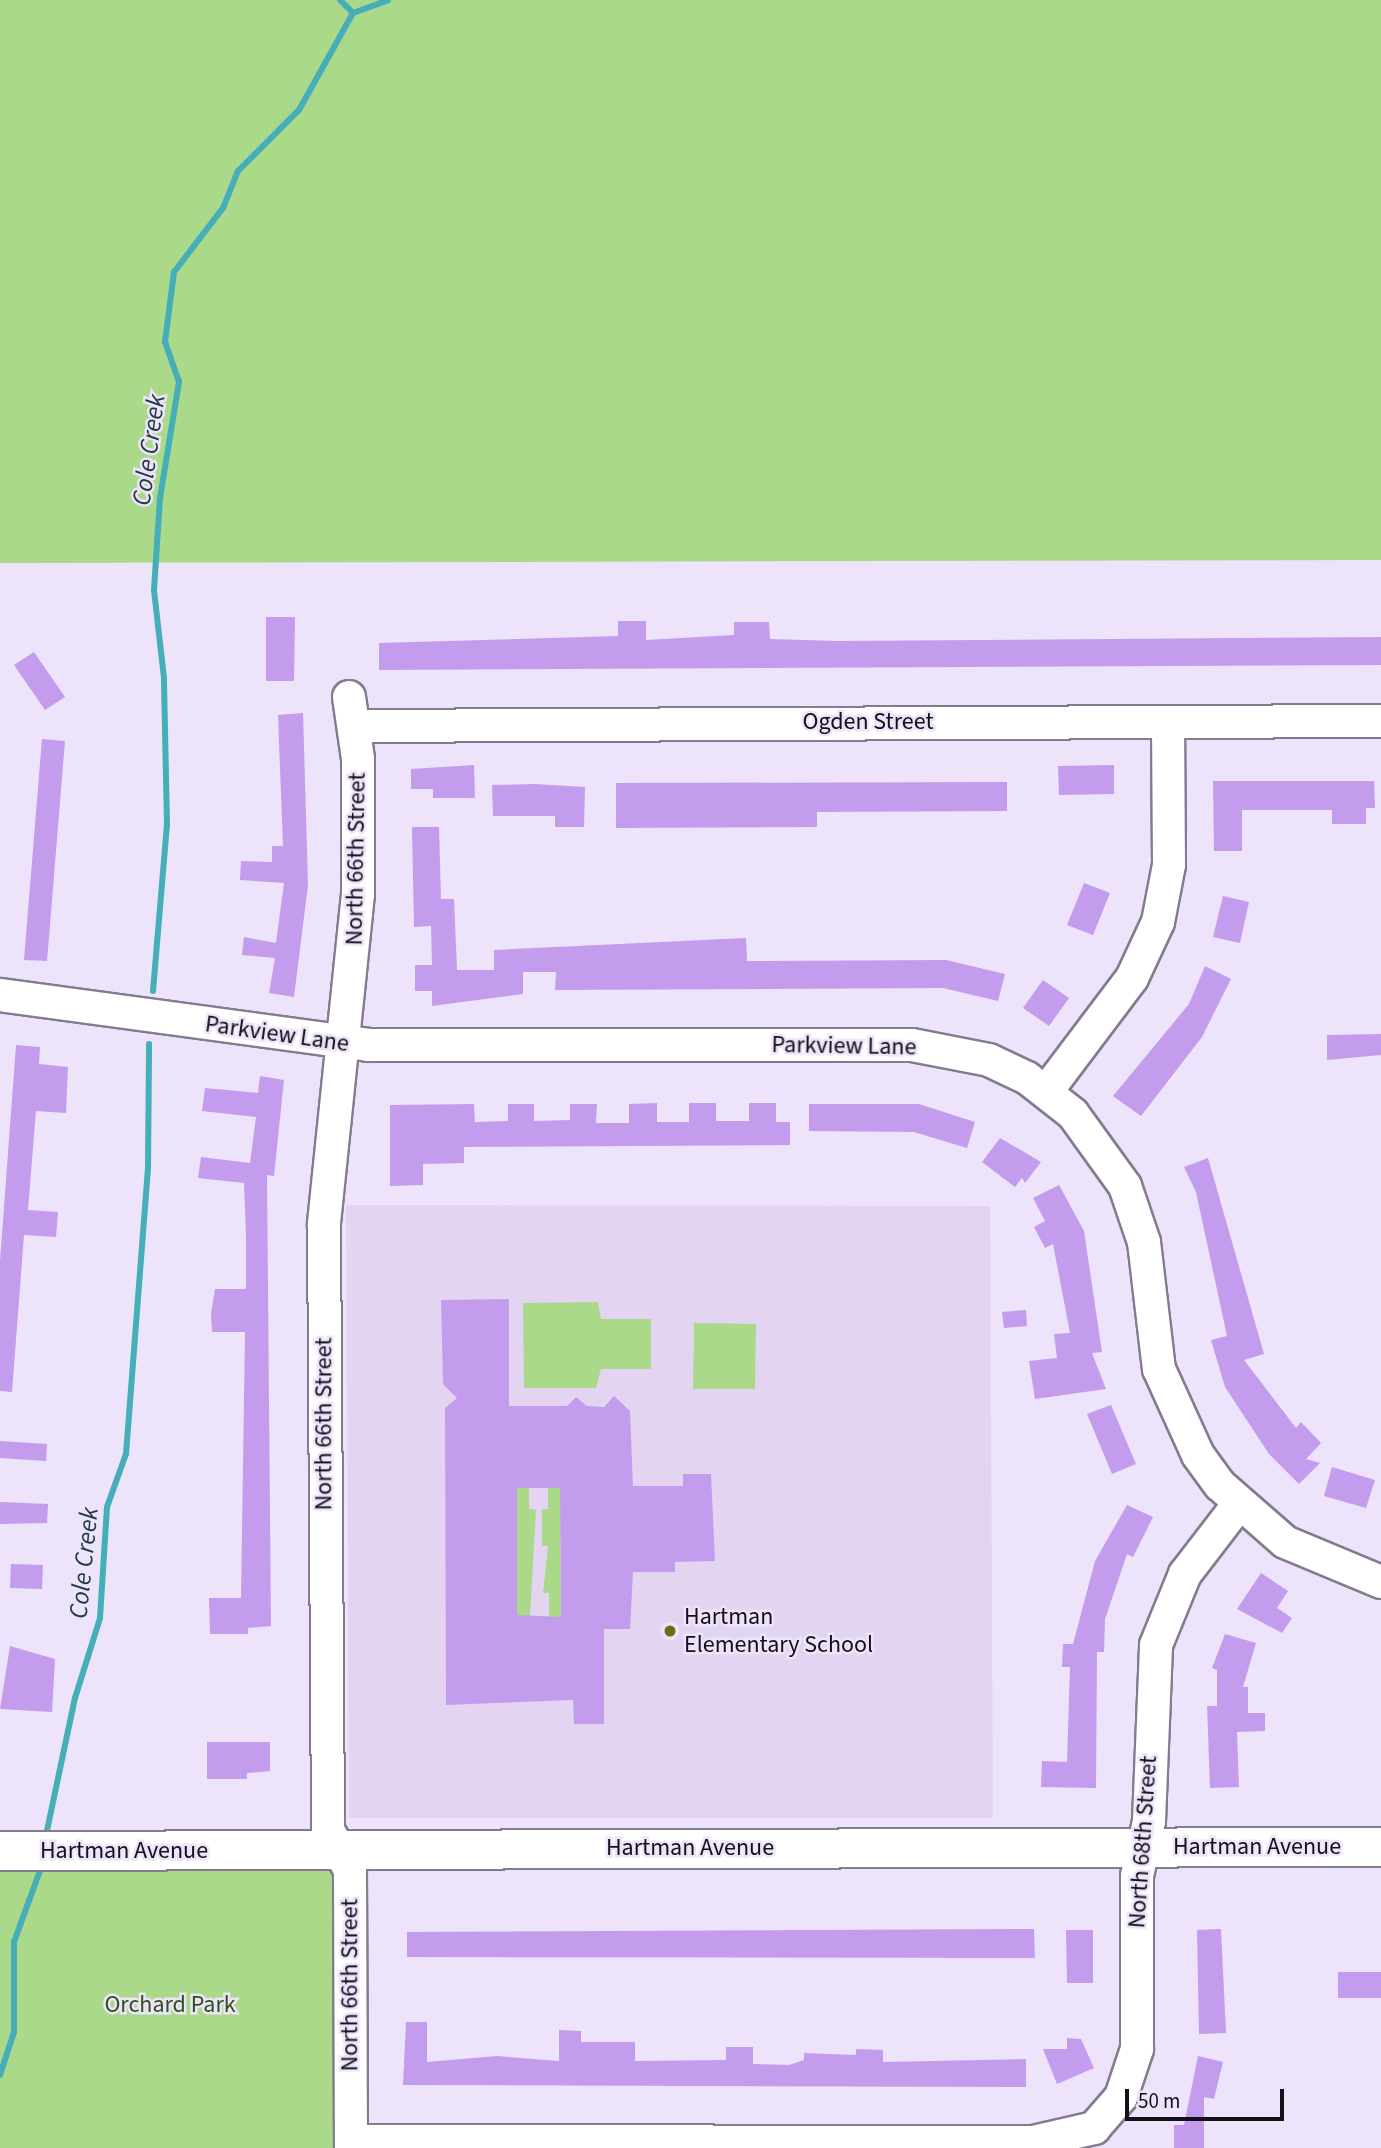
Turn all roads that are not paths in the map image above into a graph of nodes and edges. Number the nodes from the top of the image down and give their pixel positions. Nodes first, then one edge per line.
1 (351, 711) joint
2 (1381, 721) edge
3 (1168, 722) junction
4 (0, 995) edge
5 (343, 1043) junction
6 (1046, 1092) junction
7 (1240, 1504) junction
8 (1381, 1582) edge
9 (1381, 1847) edge
10 (1143, 1848) junction
11 (338, 1850) junction
12 (4, 1851) edge
13 (1099, 2138) edge
14 (351, 2144) edge

1 - 3 street, Ogden Street
1 - 5 street, North 66th Street
2 - 3 street, Ogden Street
3 - 6 street
4 - 5 street, Parkview Lane
5 - 6 street, Parkview Lane
5 - 11 street, North 66th Street
6 - 7 street, Parkview Lane
7 - 8 street, Parkview Lane
7 - 10 street, North 68th Street
9 - 10 main road, Hartman Avenue
10 - 11 main road, Hartman Avenue
10 - 13 street, North 68th Street
11 - 12 main road, Hartman Avenue
11 - 14 street, North 66th Street
13 - 14 street

